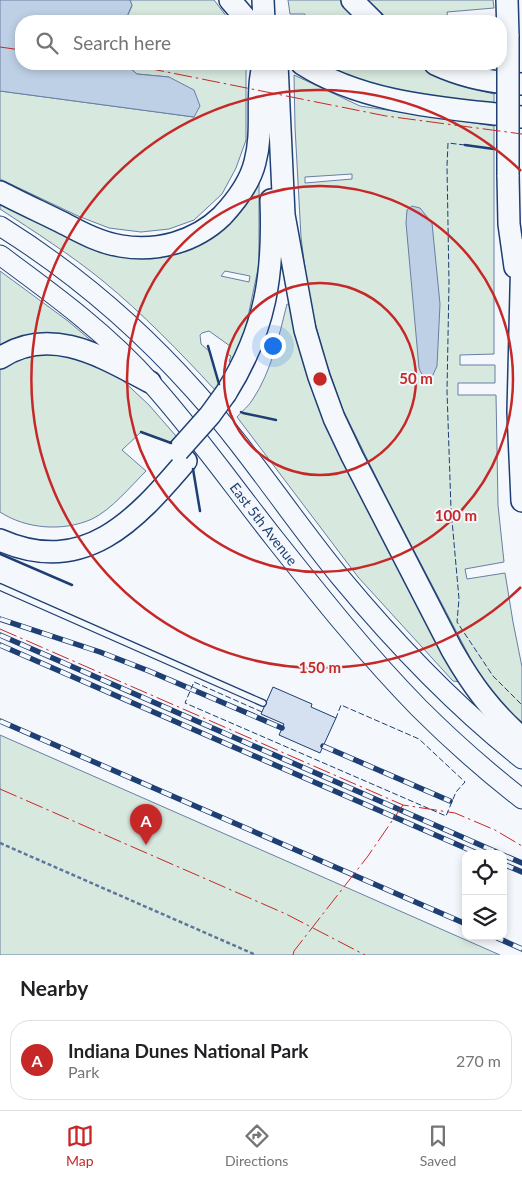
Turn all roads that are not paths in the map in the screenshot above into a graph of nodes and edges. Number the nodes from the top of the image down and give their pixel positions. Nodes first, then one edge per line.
1 (230, 0) edge
2 (263, 0) edge
3 (275, 0) edge
4 (352, 0) edge
5 (507, 0) edge
6 (243, 15) edge
7 (264, 15) edge
8 (276, 15) edge
9 (367, 15) edge
10 (263, 70) edge
11 (265, 70) edge
12 (277, 70) edge
13 (312, 70) edge
14 (451, 70) edge
15 (522, 84) edge
16 (522, 117) edge
17 (276, 179) junction
18 (0, 192) edge
19 (284, 215) junction
20 (0, 226) edge
21 (522, 250) edge
22 (0, 255) edge
23 (520, 308) junction
24 (0, 358) edge
25 (150, 382) junction
26 (230, 398) junction
27 (182, 456) junction
28 (522, 501) edge
29 (0, 524) edge
30 (0, 540) edge
31 (0, 587) edge
32 (263, 703) dead end
33 (522, 738) edge
34 (522, 759) edge
35 (522, 799) edge

1 - 6 highway
2 - 7 highway
3 - 8 highway
4 - 9 highway
5 - 23 highway, bridge
10 - 18 highway
11 - 17 highway
12 - 17 highway
13 - 16 highway
14 - 15 highway
17 - 19 highway
17 - 26 highway
19 - 26 highway
19 - 33 highway
20 - 34 main road, East 5th Avenue
21 - 23 highway
22 - 25 main road, East 5th Avenue
23 - 28 highway
24 - 25 highway
25 - 35 main road, East 5th Avenue
26 - 27 highway, bridge
27 - 29 highway
27 - 30 highway
31 - 32 lane

